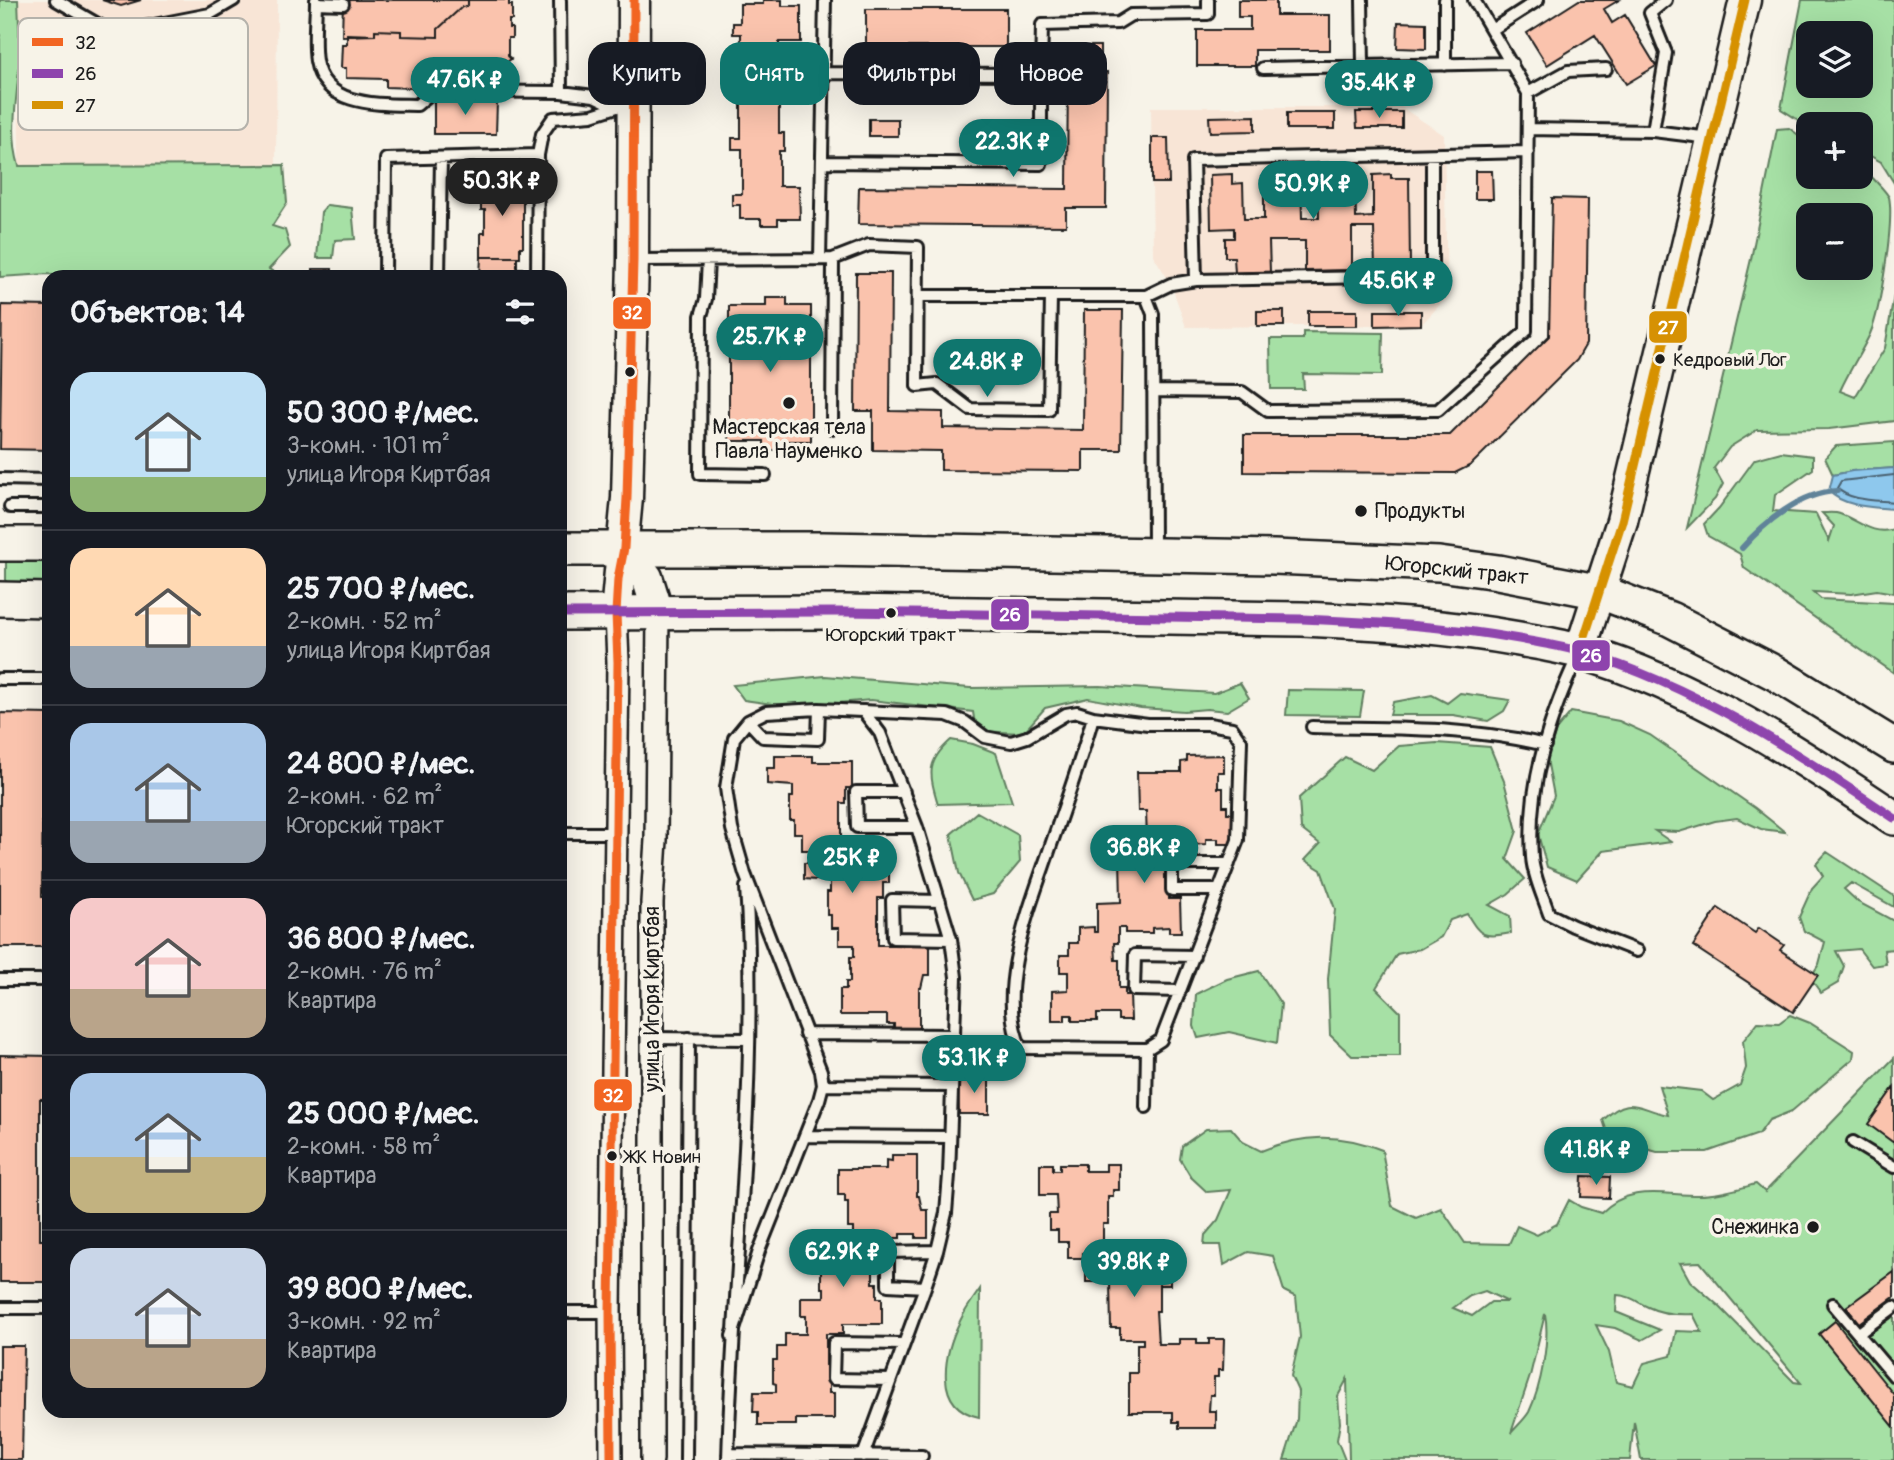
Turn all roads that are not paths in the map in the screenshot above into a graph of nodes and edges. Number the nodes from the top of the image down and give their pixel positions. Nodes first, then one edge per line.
1 (56, 0) edge
2 (234, 0) edge
3 (560, 0) edge
4 (635, 0) edge
5 (825, 0) edge
6 (1208, 0) edge
7 (1362, 0) edge
8 (1445, 0) edge
9 (1474, 0) edge
10 (1538, 0) edge
11 (1666, 0) edge
12 (1745, 0) edge
13 (316, 2) edge
14 (343, 4) dead end
15 (87, 18) edge
16 (186, 18) edge
17 (1493, 29) junction
18 (824, 42) edge
19 (1042, 42) edge
20 (1512, 63) junction
21 (1363, 65) junction
22 (1445, 65) junction
23 (1264, 68) dead end
24 (1606, 69) dead end
25 (829, 73) edge
26 (994, 74) edge
27 (561, 92) junction
28 (1528, 93) junction
29 (823, 105) edge
30 (1041, 105) edge
31 (625, 107) junction
32 (1528, 129) junction
33 (1653, 131) junction
34 (1712, 138) junction
35 (1528, 152) junction
36 (538, 155) junction
37 (1432, 155) junction
38 (441, 158) junction
39 (822, 162) junction
40 (820, 259) junction
41 (833, 259) junction
42 (633, 260) junction
43 (708, 260) junction
44 (385, 270) edge
45 (439, 270) edge
46 (537, 270) edge
47 (1196, 280) junction
48 (918, 296) junction
49 (1051, 296) junction
50 (1146, 296) junction
51 (1153, 391) junction
52 (832, 428) dead end
53 (765, 475) dead end
54 (0, 480) edge
55 (42, 480) edge
56 (10, 507) dead end
57 (42, 507) edge
58 (0, 544) edge
59 (42, 544) edge
60 (624, 548) junction
61 (567, 549) edge
62 (1154, 554) junction
63 (1601, 592) junction
64 (0, 599) edge
65 (42, 600) edge
66 (658, 612) junction
67 (567, 613) edge
68 (616, 613) junction
69 (1580, 651) junction
70 (0, 679) edge
71 (42, 679) edge
72 (819, 709) junction
73 (863, 711) junction
74 (1093, 717) junction
75 (748, 721) junction
76 (1312, 727) dead end
77 (1545, 745) junction
78 (1894, 746) edge
79 (904, 792) junction
80 (1894, 818) edge
81 (917, 827) junction
82 (567, 833) edge
83 (615, 833) junction
84 (1229, 864) junction
85 (745, 874) junction
86 (1219, 890) junction
87 (940, 901) junction
88 (763, 920) junction
89 (748, 926) junction
90 (951, 939) junction
91 (1637, 951) dead end
92 (1194, 956) junction
93 (0, 980) edge
94 (42, 980) edge
95 (1180, 991) junction
96 (805, 1034) junction
97 (954, 1035) junction
98 (652, 1038) junction
99 (689, 1038) junction
100 (748, 1039) junction
101 (1147, 1049) junction
102 (823, 1085) junction
103 (952, 1086) junction
104 (1146, 1107) dead end
105 (805, 1136) junction
106 (950, 1137) junction
107 (1853, 1142) dead end
108 (1894, 1167) edge
109 (740, 1243) junction
110 (759, 1251) junction
111 (937, 1251) junction
112 (925, 1287) junction
113 (1833, 1304) dead end
114 (1894, 1307) edge
115 (0, 1308) edge
116 (42, 1308) edge
117 (567, 1312) edge
118 (610, 1312) junction
119 (1858, 1333) junction
120 (732, 1336) junction
121 (904, 1343) junction
122 (1894, 1376) edge
123 (891, 1380) junction
124 (863, 1456) junction
125 (922, 1456) dead end
126 (728, 1457) edge
127 (611, 1460) edge
128 (652, 1460) edge
129 (686, 1460) edge

1 - 15 lane
2 - 16 lane
3 - 27 lane
4 - 31 main road, улица Игоря Киртбая
5 - 18 lane
6 - 19 lane
7 - 21 lane
8 - 22 lane
9 - 17 lane
10 - 17 lane
11 - 33 lane
12 - 34 main road
13 - 14 lane
13 - 27 lane
17 - 20 lane
20 - 22 lane
20 - 28 lane
21 - 22 lane
21 - 23 lane
24 - 28 lane
25 - 26 lane
27 - 31 lane
28 - 32 lane
29 - 39 lane
30 - 39 lane
31 - 36 lane
31 - 42 main road, улица Игоря Киртбая
32 - 33 lane
32 - 35 lane
33 - 34 lane
34 - 63 main road
35 - 37 lane
35 - 51 lane
36 - 38 lane
36 - 46 lane
37 - 47 lane
37 - 47 lane
38 - 44 lane
38 - 45 lane
39 - 40 lane
40 - 41 lane
40 - 43 lane
41 - 48 lane
41 - 52 lane
42 - 43 lane
42 - 60 main road, улица Игоря Киртбая
43 - 53 lane
47 - 50 lane
48 - 49 lane
48 - 49 lane
49 - 50 lane
50 - 51 lane
51 - 62 lane
54 - 55 lane
56 - 57 lane
58 - 59 main road
60 - 61 main road, Югорский тракт
60 - 62 main road, Югорский тракт
60 - 66 main road, улица Игоря Киртбая
60 - 68 main road, улица Игоря Киртбая
62 - 63 main road, Югорский тракт
63 - 69 main road
63 - 78 main road, Югорский тракт
64 - 65 main road
66 - 68 main road
66 - 69 main road
66 - 98 street, улица Игоря Киртбая
67 - 68 main road
68 - 83 street, улица Игоря Киртбая
69 - 77 lane
69 - 80 main road
70 - 71 lane
72 - 73 lane
72 - 75 lane
72 - 75 lane
73 - 74 lane
73 - 79 lane
74 - 84 lane
74 - 101 lane
75 - 85 lane
76 - 77 lane
77 - 91 lane
79 - 81 lane
79 - 81 lane
81 - 87 lane
82 - 83 lane
83 - 118 street, улица Игоря Киртбая
84 - 86 lane
84 - 86 lane
85 - 88 lane
85 - 89 lane
86 - 92 lane
87 - 90 lane
87 - 90 lane
88 - 89 lane
88 - 96 lane
89 - 100 lane
90 - 97 lane
92 - 95 lane
92 - 95 lane
93 - 94 lane
95 - 101 lane
96 - 97 lane
96 - 102 lane
97 - 103 lane
98 - 99 lane
98 - 128 street, улица Игоря Киртбая
99 - 100 lane
99 - 129 lane
100 - 109 lane
101 - 104 lane
102 - 103 lane
102 - 105 lane
103 - 106 lane
105 - 106 lane
105 - 110 lane
106 - 111 lane
107 - 108 lane
109 - 110 lane
109 - 120 lane
110 - 120 lane
111 - 112 lane
111 - 112 lane
112 - 121 lane
113 - 119 lane
114 - 119 lane
115 - 116 lane
117 - 118 lane
118 - 127 street, улица Игоря Киртбая
119 - 122 lane
120 - 126 lane
121 - 123 lane
121 - 123 lane
123 - 124 lane
124 - 125 lane
124 - 126 lane

